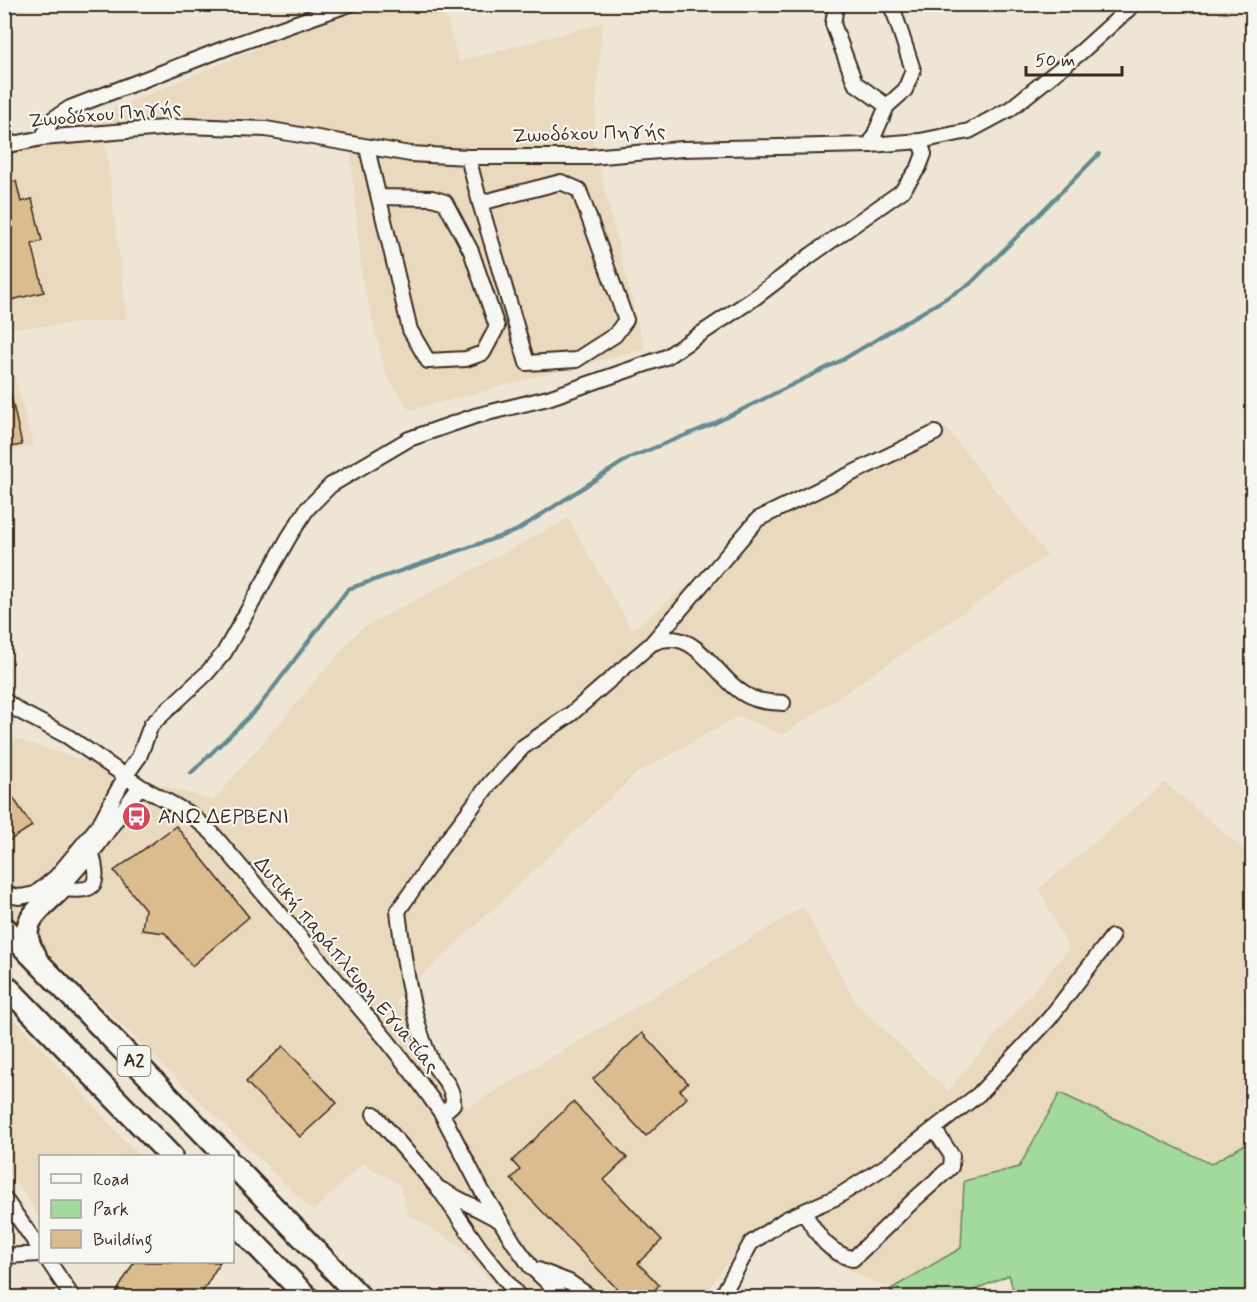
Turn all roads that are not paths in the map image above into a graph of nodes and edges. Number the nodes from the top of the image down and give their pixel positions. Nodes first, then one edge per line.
1 (350, 4) edge
2 (839, 4) edge
3 (890, 4) edge
4 (1134, 4) edge
5 (887, 106) junction
6 (42, 138) junction
7 (920, 141) junction
8 (870, 145) junction
9 (4, 146) edge
10 (367, 148) junction
11 (468, 157) junction
12 (379, 197) junction
13 (480, 203) junction
14 (934, 433) dead end
15 (651, 644) junction
16 (4, 700) edge
17 (783, 703) dead end
18 (126, 775) junction
19 (140, 786) junction
20 (92, 853) junction
21 (60, 890) junction
22 (4, 892) edge
23 (4, 927) edge
24 (1112, 937) dead end
25 (42, 965) junction
26 (4, 984) edge
27 (374, 1114) dead end
28 (442, 1114) junction
29 (934, 1129) junction
30 (170, 1155) edge
31 (225, 1155) edge
32 (234, 1166) edge
33 (438, 1188) junction
34 (4, 1198) edge
35 (804, 1213) junction
36 (501, 1221) junction
37 (234, 1222) edge
38 (39, 1250) edge
39 (39, 1252) edge
40 (4, 1256) edge
41 (50, 1263) edge
42 (531, 1267) junction
43 (74, 1298) edge
44 (308, 1298) edge
45 (361, 1298) edge
46 (520, 1298) edge
47 (564, 1298) edge
48 (592, 1298) edge
49 (721, 1298) edge

1 - 6 street
2 - 5 street
3 - 5 street
4 - 7 street, Ζωοδόχου Πηγής
5 - 8 street
6 - 9 street, Ζωοδόχου Πηγής
6 - 10 street, Ζωοδόχου Πηγής
7 - 8 street, Ζωοδόχου Πηγής
7 - 18 street
8 - 11 street, Ζωοδόχου Πηγής
10 - 11 street, Ζωοδόχου Πηγής
10 - 12 street
11 - 13 street
12 - 12 street
13 - 13 street
14 - 15 street
15 - 17 street
15 - 28 street
16 - 18 street, Δυτική παράπλευρη Εγνατίας
18 - 19 street, Δυτική παράπλευρη Εγνατίας
18 - 22 street
19 - 20 street
19 - 28 street, Δυτική παράπλευρη Εγνατίας
20 - 21 street
20 - 21 street
21 - 25 highway
23 - 25 highway, Α2
24 - 29 street
25 - 31 highway, Α2
26 - 30 highway, Α2
27 - 33 street
28 - 36 street, Δυτική παράπλευρη Εγνατίας
29 - 35 street
29 - 35 street
32 - 45 highway
33 - 36 street
33 - 46 street
34 - 38 street
35 - 49 street
36 - 42 street, Δυτική παράπλευρη Εγνατίας
37 - 44 highway
39 - 40 street
41 - 43 street
42 - 47 street, Δυτική παράπλευρη Εγνατίας
42 - 48 street

